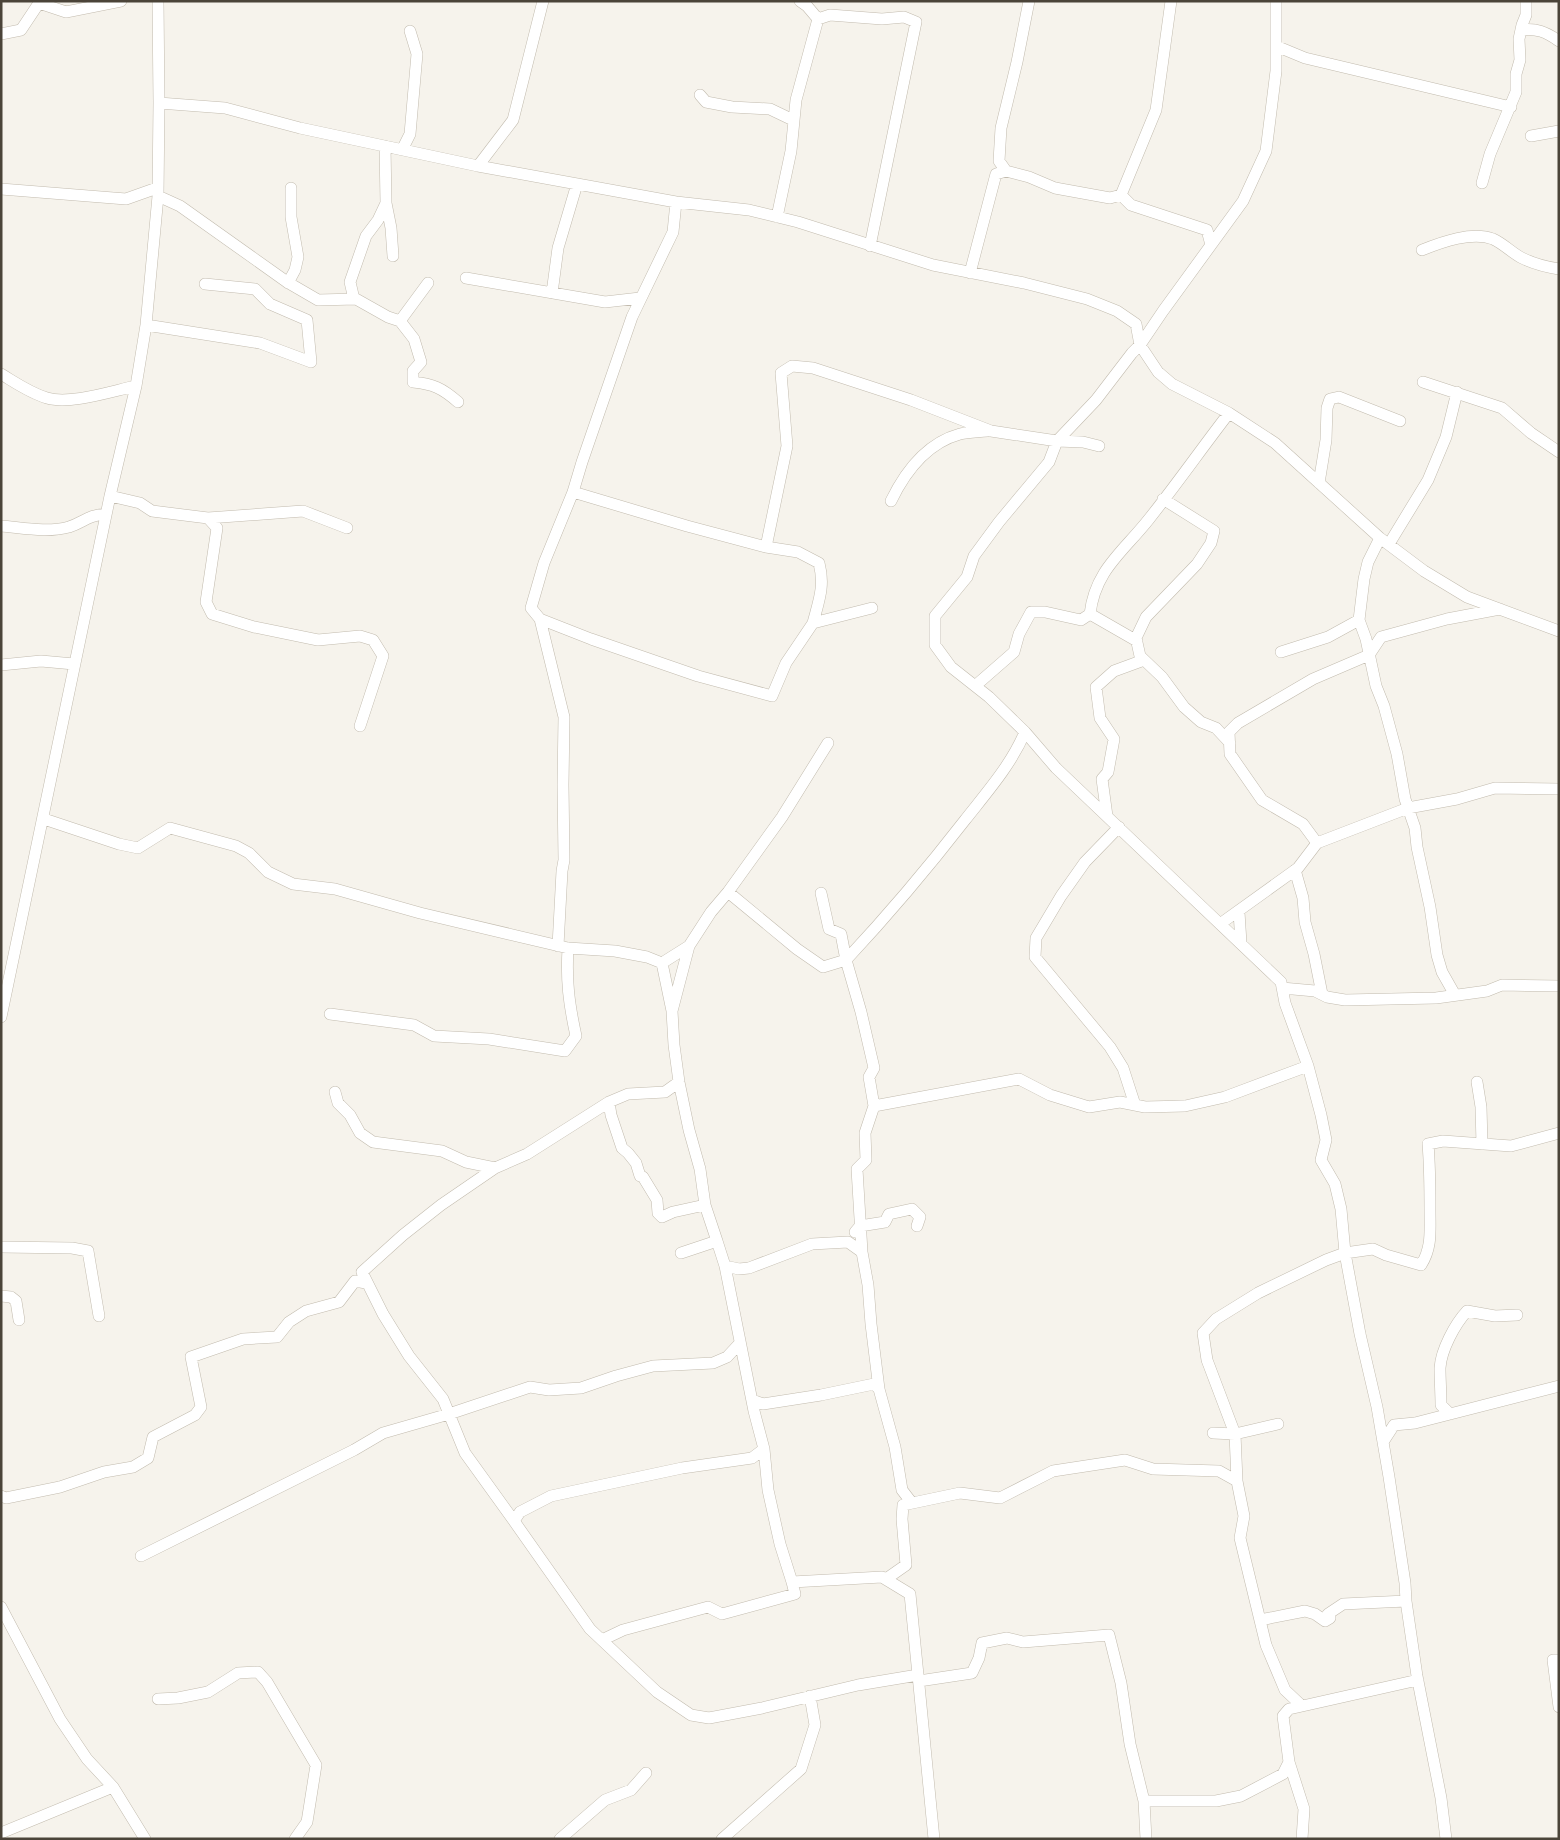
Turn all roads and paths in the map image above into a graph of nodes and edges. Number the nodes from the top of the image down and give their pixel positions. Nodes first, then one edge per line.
1 (122, 1) edge
2 (158, 1) edge
3 (543, 1) edge
4 (800, 1) edge
5 (1029, 1) edge
6 (1171, 1) edge
7 (1276, 1) edge
8 (1526, 1) edge
9 (818, 19) junction
10 (410, 30) dead end
11 (1521, 30) junction
12 (1, 34) edge
13 (1559, 41) edge
14 (1276, 46) junction
15 (700, 94) dead end
16 (159, 103) junction
17 (1511, 107) junction
18 (793, 120) junction
19 (1559, 131) edge
20 (1531, 136) dead end
21 (384, 146) junction
22 (402, 150) junction
23 (478, 166) junction
24 (1001, 172) junction
25 (1482, 183) dead end
26 (577, 184) junction
27 (291, 188) dead end
28 (1, 189) edge
29 (157, 192) junction
30 (1121, 195) junction
31 (676, 202) junction
32 (386, 203) junction
33 (777, 218) junction
34 (1211, 245) junction
35 (870, 246) junction
36 (1422, 250) dead end
37 (393, 256) dead end
38 (1559, 269) edge
39 (970, 273) junction
40 (466, 278) dead end
41 (288, 283) junction
42 (428, 283) dead end
43 (205, 284) dead end
44 (552, 293) junction
45 (640, 298) junction
46 (354, 299) junction
47 (400, 320) junction
48 (146, 325) junction
49 (1140, 345) junction
50 (1, 374) edge
51 (1423, 382) dead end
52 (136, 386) junction
53 (1457, 392) junction
54 (458, 402) dead end
55 (1229, 413) junction
56 (1400, 421) dead end
57 (991, 431) junction
58 (1057, 441) junction
59 (1099, 446) dead end
60 (1559, 452) edge
61 (1319, 483) junction
62 (573, 492) junction
63 (110, 496) junction
64 (1163, 499) junction
65 (891, 501) dead end
66 (106, 514) junction
67 (208, 518) junction
68 (1, 526) edge
69 (347, 528) dead end
70 (1384, 541) junction
71 (766, 547) junction
72 (872, 608) dead end
73 (1500, 609) junction
74 (1090, 614) junction
75 (540, 619) junction
76 (1359, 620) junction
77 (813, 623) junction
78 (1559, 631) edge
79 (1137, 642) junction
80 (1281, 652) dead end
81 (1369, 655) junction
82 (1144, 660) junction
83 (74, 664) junction
84 (1, 665) edge
85 (975, 686) junction
86 (360, 726) dead end
87 (1025, 732) junction
88 (828, 743) dead end
89 (1230, 743) junction
90 (1559, 789) edge
91 (1408, 808) junction
92 (1107, 816) junction
93 (44, 818) junction
94 (1120, 828) junction
95 (1317, 843) junction
96 (1295, 870) junction
97 (728, 892) junction
98 (821, 893) dead end
99 (1239, 912) junction
100 (1220, 924) junction
101 (1241, 944) junction
102 (689, 946) junction
103 (563, 947) junction
104 (846, 960) junction
105 (662, 963) junction
106 (7, 964) edge
107 (1559, 986) edge
108 (1282, 988) junction
109 (1322, 994) junction
110 (1455, 995) junction
111 (672, 1011) junction
112 (330, 1014) dead end
113 (1, 1016) edge
114 (1308, 1066) junction
115 (679, 1082) junction
116 (1477, 1082) dead end
117 (335, 1092) dead end
118 (610, 1102) junction
119 (1135, 1105) junction
120 (874, 1106) junction
121 (1559, 1133) edge
122 (1482, 1144) junction
123 (495, 1168) junction
124 (705, 1205) junction
125 (860, 1226) junction
126 (917, 1226) dead end
127 (716, 1241) junction
128 (848, 1242) junction
129 (1, 1247) edge
130 (682, 1252) dead end
131 (862, 1252) junction
132 (1345, 1253) junction
133 (725, 1266) junction
134 (366, 1283) junction
135 (1, 1296) edge
136 (1517, 1315) dead end
137 (99, 1316) dead end
138 (19, 1320) dead end
139 (740, 1343) junction
140 (1559, 1386) edge
141 (879, 1389) junction
142 (752, 1400) junction
143 (449, 1414) junction
144 (1450, 1414) junction
145 (1278, 1424) dead end
146 (1213, 1433) dead end
147 (1236, 1434) junction
148 (1383, 1442) junction
149 (764, 1449) junction
150 (1237, 1482) junction
151 (1, 1496) edge
152 (912, 1503) junction
153 (514, 1521) junction
154 (141, 1556) dead end
155 (886, 1579) junction
156 (792, 1582) junction
157 (1406, 1601) junction
158 (1, 1607) edge
159 (1260, 1620) junction
160 (6, 1629) edge
161 (602, 1640) junction
162 (1559, 1660) edge
163 (918, 1678) junction
164 (1418, 1680) junction
165 (810, 1696) junction
166 (158, 1699) dead end
167 (1302, 1706) junction
168 (1559, 1707) edge
169 (1288, 1762) junction
170 (646, 1773) dead end
171 (113, 1787) junction
172 (1144, 1801) junction
173 (1, 1833) edge
174 (145, 1839) edge
175 (296, 1839) edge
176 (560, 1839) edge
177 (722, 1839) edge
178 (934, 1839) edge
179 (1146, 1839) edge
180 (1302, 1839) edge
181 (1446, 1839) edge

1 - 12 street
2 - 16 street
3 - 23 street
4 - 9 street
5 - 24 street
6 - 30 street
7 - 14 street
8 - 11 street
9 - 18 street
9 - 35 street
10 - 22 street
11 - 13 street
11 - 17 street
14 - 17 street
14 - 34 street
15 - 18 street
16 - 21 street
16 - 29 street
17 - 25 street
18 - 33 street
19 - 20 street
21 - 22 street
21 - 32 street
22 - 23 street
23 - 26 street
24 - 30 street
24 - 39 street
26 - 31 street
26 - 44 street
27 - 41 street
28 - 29 street
29 - 41 street
29 - 48 street
30 - 34 street
31 - 33 street
31 - 45 street
32 - 37 street
32 - 46 street
33 - 35 street
34 - 49 street
35 - 39 street
36 - 38 street
39 - 49 street
40 - 44 street
41 - 46 street
42 - 47 street
43 - 48 street
44 - 45 street
45 - 62 street
46 - 47 street
47 - 54 street
48 - 52 street
49 - 55 street
49 - 58 street
50 - 52 street
51 - 53 street
52 - 63 street
53 - 60 street
53 - 70 street
55 - 61 street
55 - 64 street
56 - 61 street
57 - 58 street
57 - 65 street
57 - 71 street
58 - 59 street
58 - 85 street
61 - 70 street
62 - 71 street
62 - 75 street
63 - 66 street
63 - 67 street
64 - 74 street
64 - 79 street
66 - 68 street
66 - 83 street
67 - 69 street
67 - 86 street
70 - 73 street
70 - 76 street
71 - 77 street
72 - 77 street
73 - 78 street
73 - 81 street
74 - 79 street
74 - 85 street
75 - 77 street
75 - 103 street
76 - 80 street
76 - 81 street
79 - 82 street
81 - 89 street
81 - 91 street
82 - 89 street
82 - 92 street
83 - 84 street
83 - 93 street
85 - 87 street
87 - 92 street
87 - 104 street
88 - 97 street
89 - 95 street
90 - 91 street
91 - 95 street
91 - 110 street
92 - 94 street
93 - 103 street
93 - 106 street
94 - 100 street
94 - 119 street
95 - 96 street
96 - 99 street
96 - 109 street
97 - 102 street
97 - 104 street
98 - 104 street
99 - 100 street
99 - 101 street
100 - 101 street
101 - 108 street
102 - 105 street
102 - 111 street
103 - 105 street
103 - 112 street
104 - 120 street
105 - 111 street
106 - 113 street
107 - 110 street
108 - 109 street
108 - 114 street
109 - 110 street
111 - 115 street
114 - 119 street
114 - 132 street
115 - 118 street
115 - 124 street
116 - 122 street
117 - 123 street
118 - 123 street
118 - 124 street
119 - 120 street
120 - 125 street
121 - 122 street
122 - 132 street
123 - 134 street
124 - 127 street
125 - 126 street
125 - 128 street
125 - 131 street
127 - 130 street
127 - 133 street
128 - 131 street
128 - 133 street
129 - 137 street
131 - 141 street
132 - 147 street
132 - 148 street
133 - 139 street
134 - 143 street
134 - 151 street
135 - 138 street
136 - 144 street
139 - 142 street
139 - 143 street
140 - 144 street
141 - 142 street
141 - 152 street
142 - 149 street
143 - 153 street
143 - 154 street
144 - 148 street
145 - 147 street
146 - 147 street
147 - 150 street
148 - 157 street
149 - 153 street
149 - 156 street
150 - 152 street
150 - 159 street
152 - 155 street
153 - 161 street
155 - 156 street
155 - 163 street
156 - 161 street
157 - 159 street
157 - 164 street
158 - 160 street
159 - 167 street
160 - 171 street
161 - 165 street
162 - 168 street
163 - 165 street
163 - 172 street
163 - 178 street
164 - 167 street
164 - 181 street
165 - 177 street
166 - 175 street
167 - 169 street
169 - 172 street
169 - 180 street
170 - 176 street
171 - 173 street
171 - 174 street
172 - 179 street

